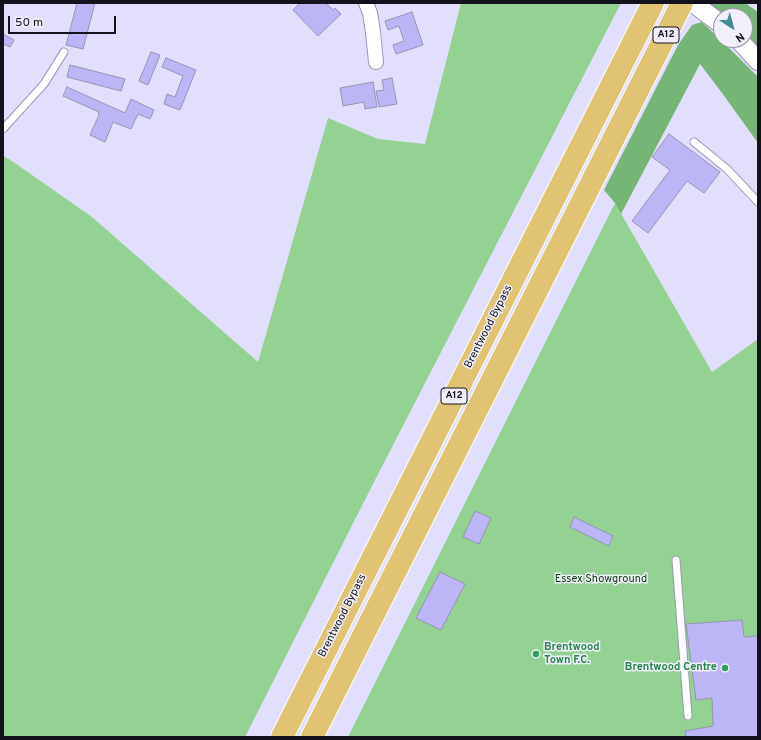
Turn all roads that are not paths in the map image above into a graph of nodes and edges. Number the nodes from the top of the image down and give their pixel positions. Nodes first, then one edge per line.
1 (366, 3) edge
2 (653, 3) edge
3 (682, 3) edge
4 (693, 3) edge
5 (713, 18) edge
6 (746, 48) edge
7 (64, 52) dead end
8 (758, 61) edge
9 (376, 62) dead end
10 (3, 129) edge
11 (694, 142) dead end
12 (758, 202) edge
13 (676, 560) dead end
14 (688, 716) dead end
15 (282, 737) edge
16 (312, 737) edge

1 - 9 street
2 - 15 highway, Brentwood Bypass / A12
3 - 16 highway, A12
4 - 5 street
6 - 8 street
7 - 10 lane
11 - 12 lane
13 - 14 lane

